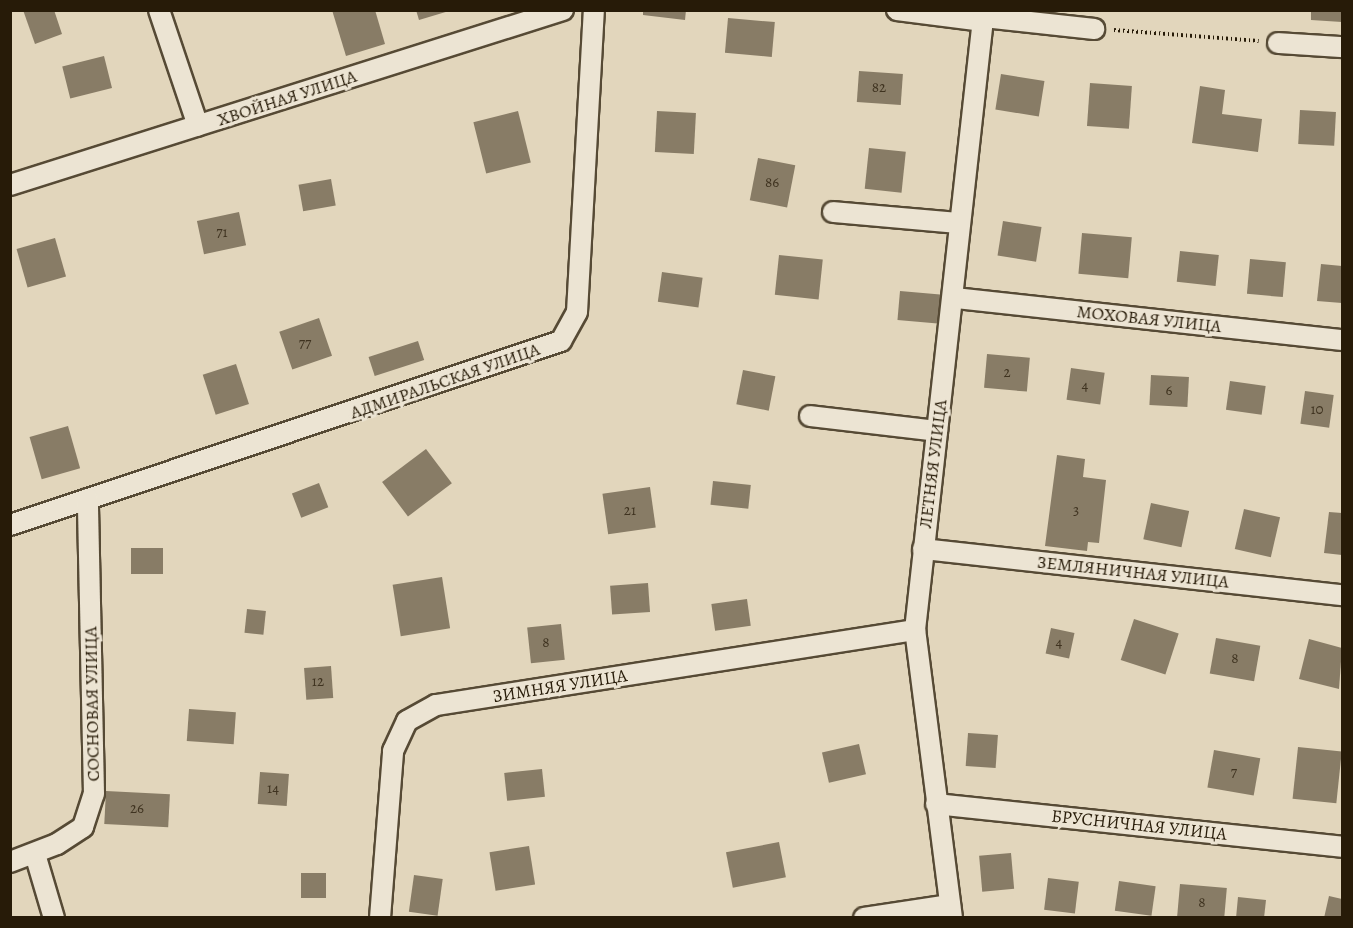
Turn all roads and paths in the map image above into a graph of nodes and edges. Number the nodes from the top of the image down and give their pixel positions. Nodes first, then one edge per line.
1 (159, 10) edge
2 (563, 10) edge
3 (594, 10) edge
4 (897, 10) edge
5 (984, 16) edge
6 (1094, 28) joint
7 (1278, 43) joint
8 (1342, 47) edge
9 (198, 126) junction
10 (10, 185) edge
11 (833, 212) dead end
12 (960, 223) junction
13 (955, 298) junction
14 (1342, 340) edge
15 (810, 416) dead end
16 (937, 431) junction
17 (88, 499) junction
18 (10, 525) edge
19 (923, 549) junction
20 (1342, 595) edge
21 (915, 630) junction
22 (936, 804) junction
23 (1342, 847) edge
24 (35, 854) junction
25 (10, 862) edge
26 (951, 911) edge
27 (54, 918) edge
28 (380, 918) edge
29 (864, 918) edge

1 - 9 street
2 - 9 street, ХВОЙНАЯ УЛИЦА
3 - 17 street, АДМИРАЛЬСКАЯ УЛИЦА
4 - 5 street
5 - 6 street
5 - 12 street, ЛЕТНЯЯ УЛИЦА
6 - 7 path
7 - 8 street
9 - 10 street, ХВОЙНАЯ УЛИЦА
11 - 12 street
12 - 13 street, ЛЕТНЯЯ УЛИЦА
13 - 14 street, МОХОВАЯ УЛИЦА
13 - 16 street, ЛЕТНЯЯ УЛИЦА
15 - 16 street
16 - 19 street, ЛЕТНЯЯ УЛИЦА
17 - 18 street, АДМИРАЛЬСКАЯ УЛИЦА
17 - 24 street, СОСНОВАЯ УЛИЦА
19 - 20 street, ЗЕМЛЯНИЧНАЯ УЛИЦА
19 - 21 street, ЛЕТНЯЯ УЛИЦА
21 - 22 street, ЛЕТНЯЯ УЛИЦА
21 - 28 street, ЗИМНЯЯ УЛИЦА
22 - 23 street, БРУСНИЧНАЯ УЛИЦА
22 - 26 street, ЛЕТНЯЯ УЛИЦА
24 - 25 street, СОСНОВАЯ УЛИЦА
24 - 27 street
26 - 29 street

